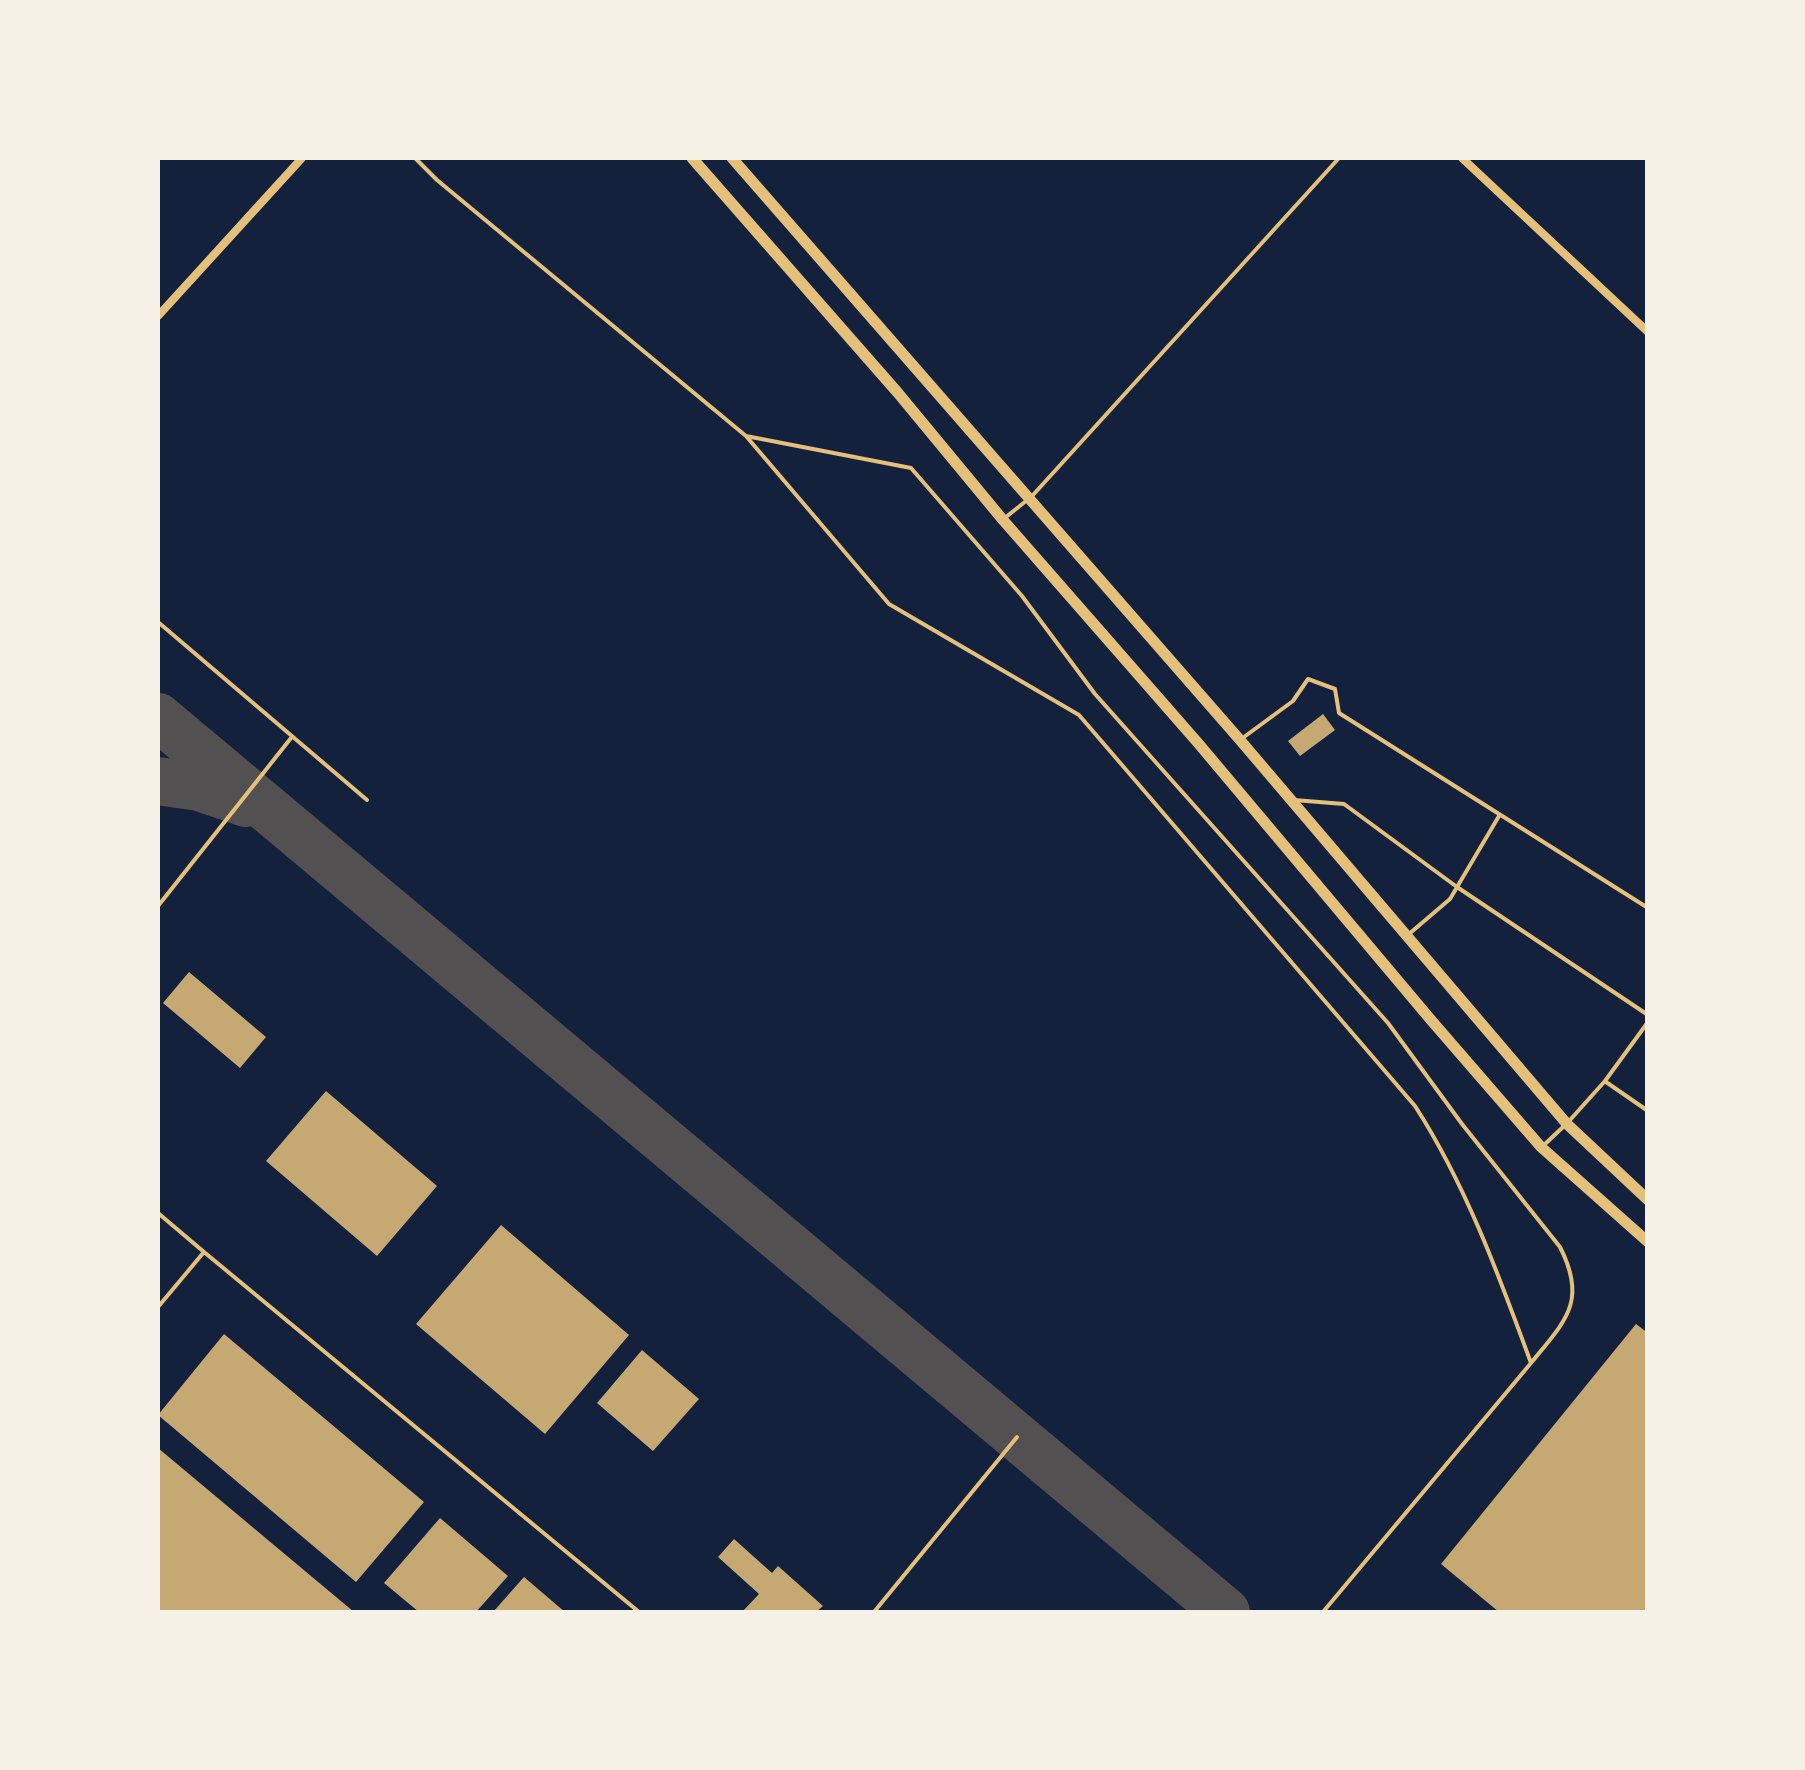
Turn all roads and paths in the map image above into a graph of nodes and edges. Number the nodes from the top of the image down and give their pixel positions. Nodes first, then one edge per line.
1 (302, 158) edge
2 (415, 158) edge
3 (692, 158) edge
4 (732, 158) edge
5 (1339, 158) edge
6 (1462, 158) edge
7 (158, 316) edge
8 (1648, 332) edge
9 (746, 436) junction
10 (1029, 498) junction
11 (1003, 520) junction
12 (158, 622) edge
13 (292, 738) junction
14 (1240, 740) junction
15 (367, 800) dead end
16 (1289, 800) junction
17 (1499, 816) junction
18 (1457, 887) junction
19 (158, 906) edge
20 (1648, 908) edge
21 (1406, 937) junction
22 (1648, 1019) edge
23 (1605, 1081) junction
24 (1648, 1110) edge
25 (1567, 1124) junction
26 (1541, 1148) junction
27 (1648, 1200) edge
28 (158, 1213) edge
29 (1648, 1242) edge
30 (204, 1252) junction
31 (158, 1308) edge
32 (1531, 1364) junction
33 (1017, 1437) dead end
34 (639, 1612) edge
35 (874, 1612) edge
36 (1324, 1612) edge

1 - 7 street
2 - 9 lane
3 - 11 main road
4 - 10 main road
5 - 10 lane
6 - 8 street
9 - 32 lane
9 - 32 lane
10 - 11 lane
10 - 14 main road
11 - 26 main road
12 - 13 lane
13 - 15 lane
13 - 19 lane
14 - 16 main road
14 - 17 lane
16 - 18 lane
16 - 21 main road
17 - 18 lane
17 - 20 lane
18 - 21 lane
18 - 22 lane
21 - 25 main road
22 - 23 lane
23 - 24 lane
23 - 25 lane
25 - 26 lane
25 - 27 main road
26 - 29 main road
28 - 30 lane
30 - 31 lane
30 - 34 lane
32 - 36 lane
33 - 35 lane

